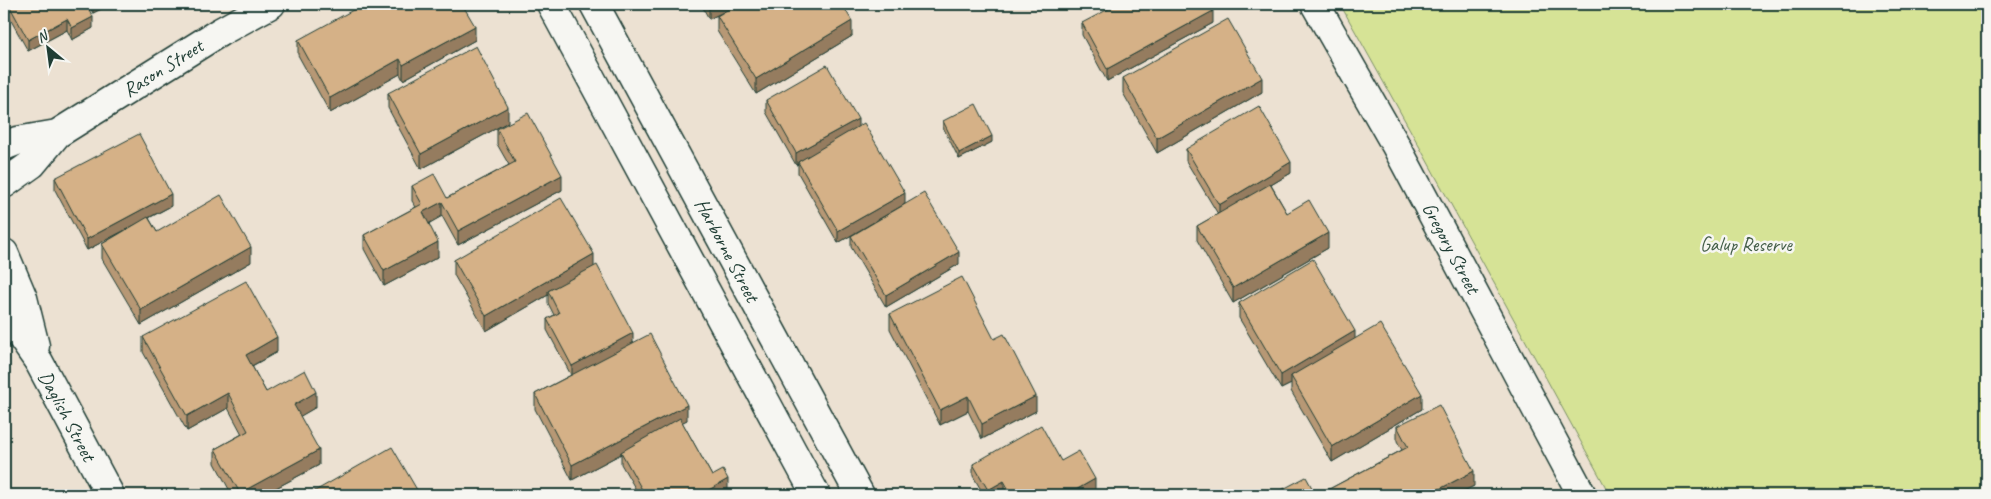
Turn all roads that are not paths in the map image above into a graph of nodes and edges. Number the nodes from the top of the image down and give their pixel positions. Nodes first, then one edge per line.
1 (271, 4) edge
2 (551, 4) edge
3 (594, 4) edge
4 (1315, 4) edge
5 (57, 134) junction
6 (4, 146) edge
7 (4, 184) edge
8 (4, 253) edge
9 (4, 312) edge
10 (39, 362) junction
11 (110, 495) edge
12 (816, 495) edge
13 (860, 495) edge
14 (1582, 495) edge

1 - 5 street, Rason Street
2 - 12 street, Harborne Street
3 - 13 street, Harborne Street
4 - 14 street, Gregory Street
5 - 6 street, Rason Street
5 - 7 street, Rason Street
8 - 10 street, Daglish Street
9 - 10 street, Daglish Street
10 - 11 street, Daglish Street

